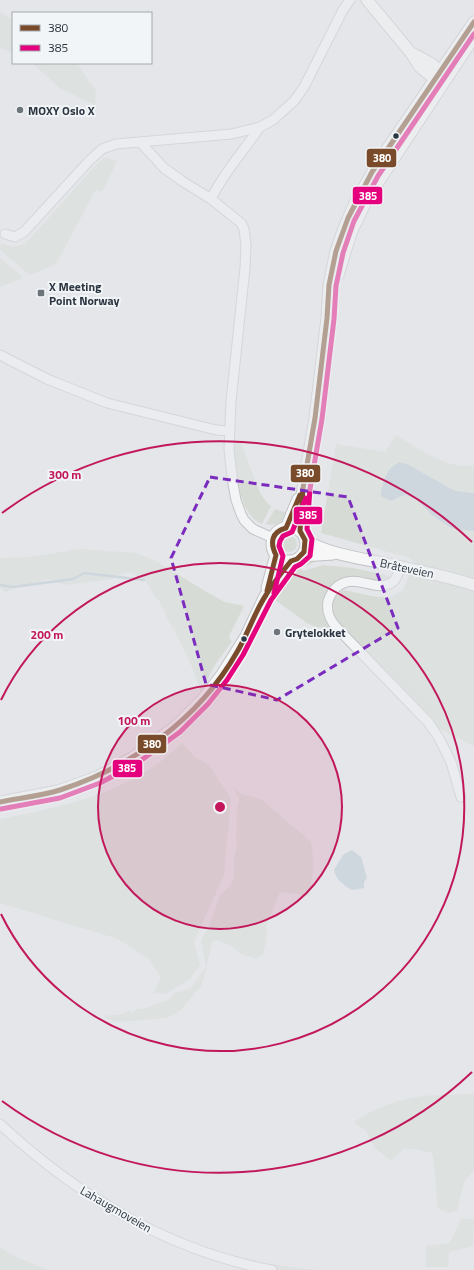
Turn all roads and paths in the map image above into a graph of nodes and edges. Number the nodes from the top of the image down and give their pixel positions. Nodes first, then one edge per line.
1 (350, 0) edge
2 (367, 0) edge
3 (474, 22) edge
4 (474, 36) edge
5 (440, 77) junction
6 (260, 127) junction
7 (140, 142) junction
8 (211, 199) junction
9 (5, 234) dead end
10 (0, 355) edge
11 (229, 431) junction
12 (303, 488) junction
13 (286, 528) junction
14 (302, 536) junction
15 (273, 538) junction
16 (339, 554) junction
17 (276, 555) junction
18 (301, 556) junction
19 (291, 561) junction
20 (400, 566) junction
21 (474, 585) edge
22 (265, 596) junction
23 (461, 797) dead end
24 (0, 802) edge
25 (0, 1124) edge
26 (272, 1270) edge

1 - 6 street
2 - 5 main road
3 - 5 main road
4 - 5 main road
5 - 12 main road
6 - 7 street
6 - 8 street
7 - 8 street
7 - 9 street
8 - 11 street
10 - 11 street
11 - 15 street
12 - 13 main road
12 - 14 main road
13 - 14 main road
13 - 15 main road
14 - 16 main road, Bråteveien
14 - 18 main road
15 - 17 main road
16 - 18 main road, Bråteveien
16 - 20 main road, Bråteveien
17 - 19 main road
17 - 22 main road
18 - 19 main road
19 - 22 main road
20 - 21 main road, Bråteveien
20 - 23 street
22 - 24 main road
25 - 26 street, Lahaugmoveien

